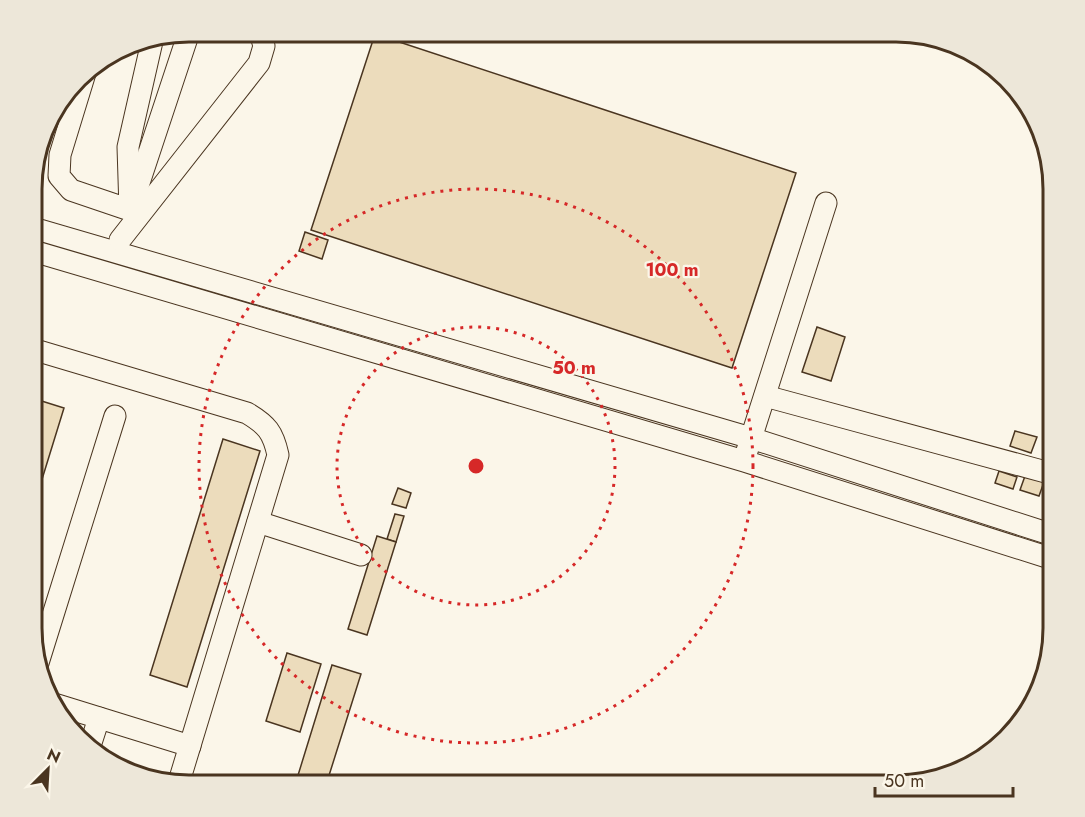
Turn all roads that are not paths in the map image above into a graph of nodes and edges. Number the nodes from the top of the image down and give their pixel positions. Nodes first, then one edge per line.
1 (186, 42) edge
2 (263, 42) edge
3 (151, 47) edge
4 (80, 90) edge
5 (826, 203) dead end
6 (130, 210) junction
7 (42, 231) edge
8 (42, 251) edge
9 (115, 255) junction
10 (42, 352) edge
11 (765, 396) junction
12 (115, 416) dead end
13 (751, 438) junction
14 (744, 461) junction
15 (1043, 471) edge
16 (258, 522) junction
17 (1043, 533) edge
18 (361, 555) dead end
19 (1043, 556) edge
20 (43, 646) edge
21 (65, 708) edge
22 (99, 718) junction
23 (92, 739) edge
24 (190, 746) junction
25 (181, 775) edge

1 - 6 street
2 - 9 street
3 - 6 street
4 - 6 street
5 - 11 street
6 - 9 street
7 - 9 street
8 - 9 street
9 - 13 street
9 - 14 street
10 - 16 street
11 - 13 street
11 - 15 street
12 - 20 street
13 - 14 street
13 - 17 street
14 - 19 street
16 - 18 street
16 - 24 street
21 - 22 street
22 - 23 street
22 - 24 street
24 - 25 street

